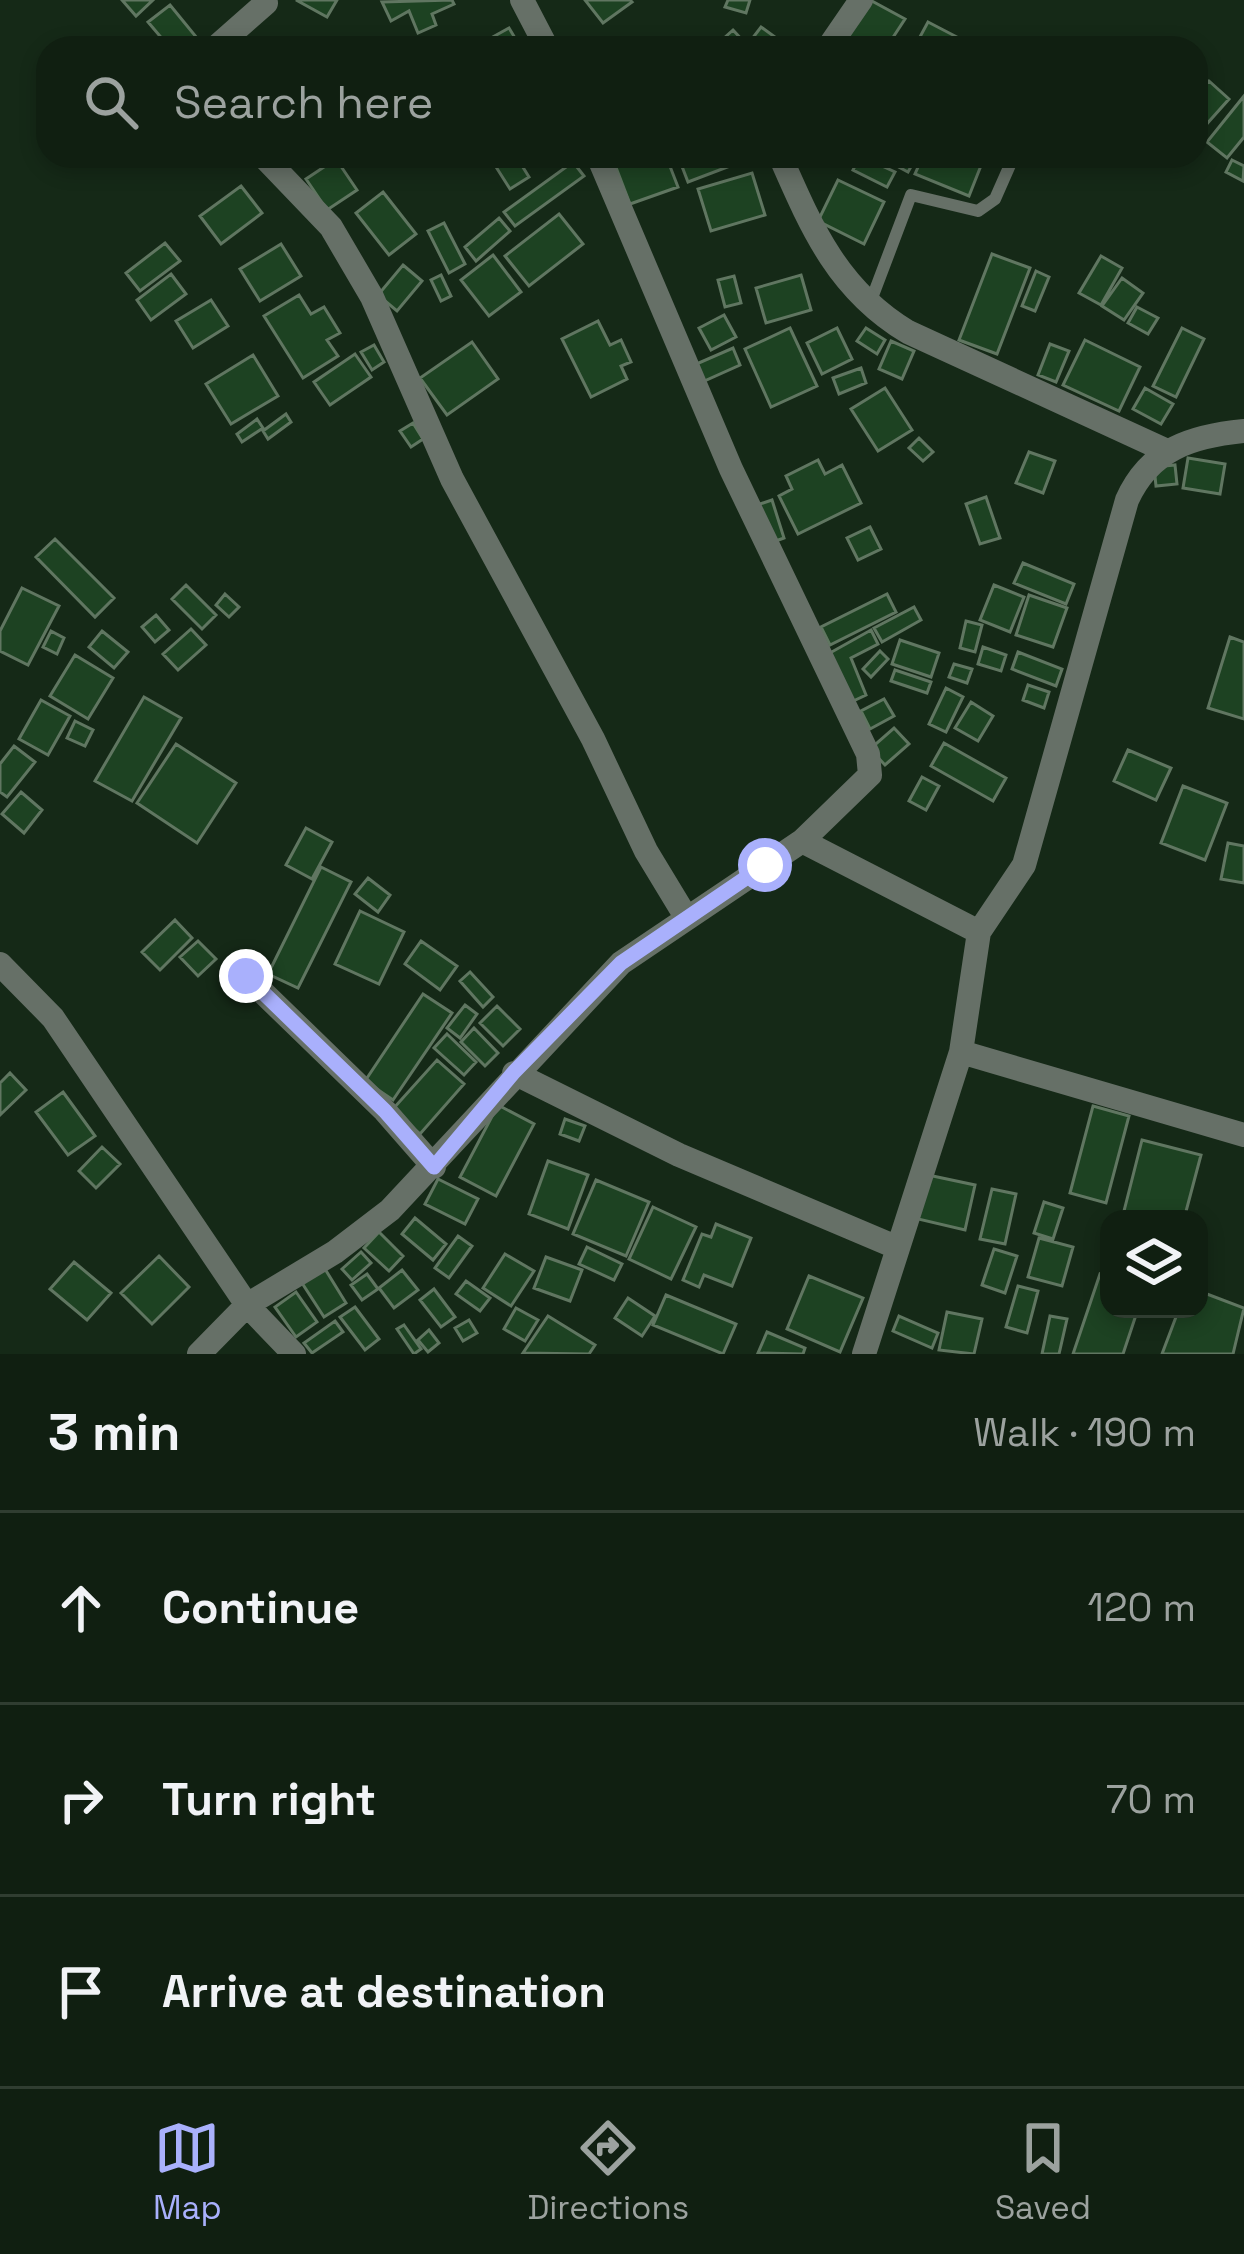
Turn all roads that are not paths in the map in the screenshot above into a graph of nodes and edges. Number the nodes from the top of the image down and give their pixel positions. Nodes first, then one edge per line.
1 (523, 0) edge
2 (861, 0) edge
3 (266, 4) dead end
4 (229, 36) edge
5 (541, 36) edge
6 (836, 36) edge
7 (274, 168) edge
8 (603, 168) edge
9 (787, 168) edge
10 (1009, 168) edge
11 (868, 308) junction
12 (1244, 431) edge
13 (1167, 451) junction
14 (802, 841) junction
15 (686, 916) junction
16 (979, 932) junction
17 (0, 964) edge
18 (246, 976) dead end
19 (961, 1052) junction
20 (514, 1072) junction
21 (1244, 1135) edge
22 (434, 1167) junction
23 (896, 1247) junction
24 (248, 1305) junction
25 (199, 1354) edge
26 (294, 1354) edge
27 (864, 1354) edge

1 - 5 street
2 - 6 street
3 - 4 street
7 - 15 street
8 - 14 street
9 - 11 street
10 - 11 lane
11 - 13 street
12 - 13 street
13 - 16 street
14 - 15 street
14 - 16 street
15 - 20 street
16 - 19 street
17 - 24 street
18 - 22 street
19 - 21 street
19 - 23 street
20 - 22 street
20 - 23 street
22 - 24 street
23 - 27 street
24 - 25 street
24 - 26 street

